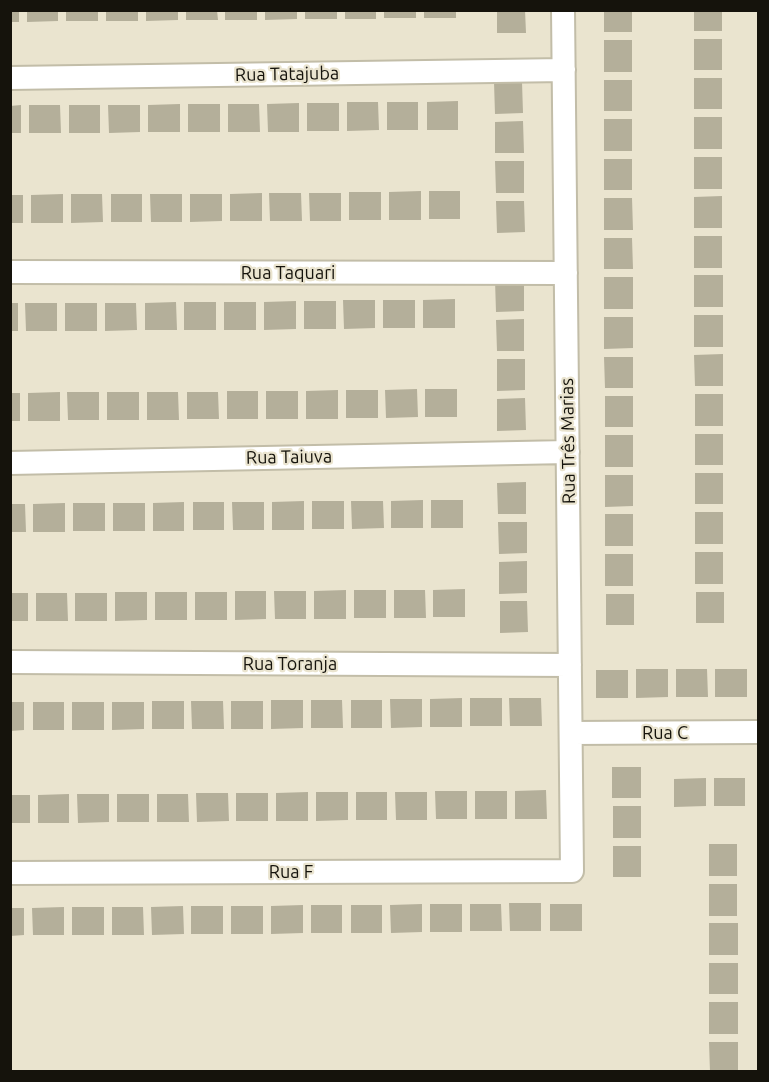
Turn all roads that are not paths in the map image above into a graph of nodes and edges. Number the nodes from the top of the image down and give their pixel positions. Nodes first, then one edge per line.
1 (563, 10) edge
2 (564, 70) junction
3 (10, 78) edge
4 (10, 272) edge
5 (566, 273) junction
6 (568, 452) junction
7 (10, 463) edge
8 (10, 662) edge
9 (570, 665) junction
10 (759, 732) edge
11 (571, 733) junction
12 (573, 871) joint
13 (10, 873) edge

1 - 2 street, Rua Três Marias
2 - 3 street, Rua Tatajuba
2 - 5 street, Rua Três Marias
4 - 5 street, Rua Taquari
5 - 6 street, Rua Três Marias
6 - 7 street, Rua Taiuva
6 - 9 street, Rua Três Marias
8 - 9 street, Rua Toranja
9 - 11 street, Rua Três Marias
10 - 11 street, Rua C
11 - 12 street, Rua Três Marias
12 - 13 street, Rua F

